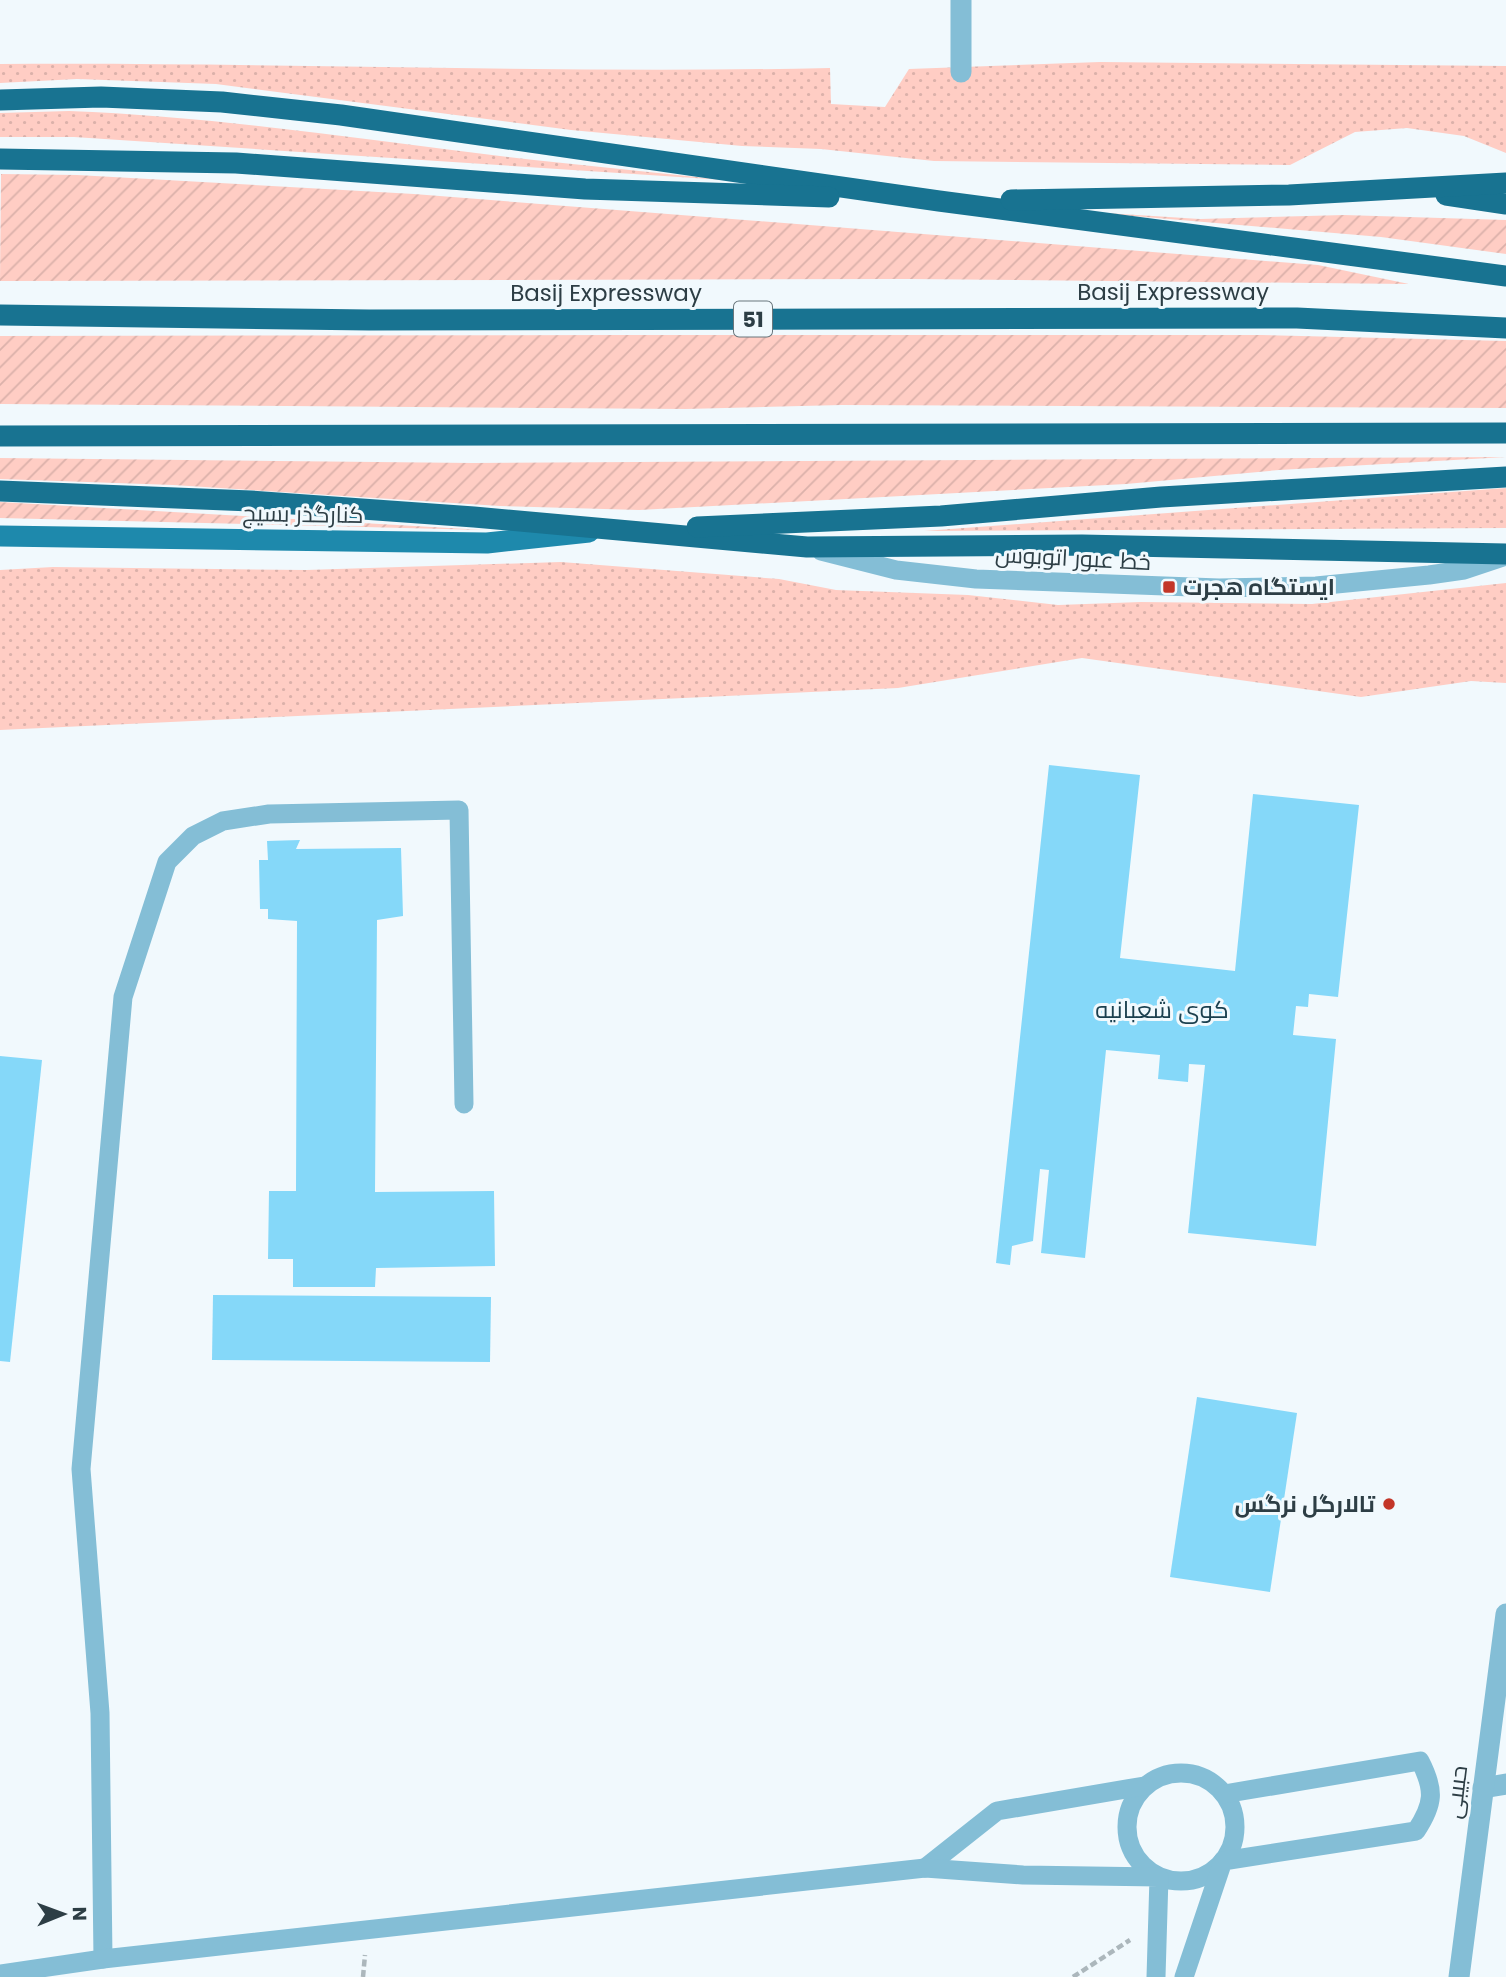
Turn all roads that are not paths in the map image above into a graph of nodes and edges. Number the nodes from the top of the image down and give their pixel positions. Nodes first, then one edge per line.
1 (961, 0) edge
2 (961, 72) dead end
3 (0, 100) edge
4 (0, 159) edge
5 (1506, 183) edge
6 (1396, 188) junction
7 (939, 201) junction
8 (1506, 204) edge
9 (1506, 276) edge
10 (0, 315) edge
11 (1506, 328) edge
12 (1506, 433) edge
13 (0, 436) edge
14 (1506, 477) edge
15 (0, 491) edge
16 (604, 531) junction
17 (0, 536) edge
18 (807, 547) junction
19 (1506, 555) edge
20 (464, 1104) dead end
21 (1506, 1614) edge
22 (1506, 1784) edge
23 (1144, 1786) junction
24 (1483, 1788) junction
25 (1224, 1794) junction
26 (1223, 1861) junction
27 (925, 1868) junction
28 (1159, 1877) junction
29 (103, 1959) junction
30 (0, 1974) edge
31 (1156, 1977) edge
32 (1184, 1977) edge
33 (1459, 1977) edge

1 - 2 street
3 - 7 highway
4 - 7 highway
5 - 6 highway
6 - 7 highway
6 - 8 highway
7 - 9 highway
10 - 11 highway, Basij Expressway / 51
12 - 13 highway
14 - 16 highway
15 - 16 highway
16 - 17 main road, کنارگذر بسیج
16 - 18 highway
18 - 19 highway
18 - 19 lane, خط عبور اتوبوس
20 - 29 lane
21 - 24 street, حبیبی
22 - 24 street
23 - 25 lane
23 - 27 lane
23 - 28 lane
24 - 33 street, حبیبی
25 - 26 lane
25 - 26 lane
26 - 28 lane
26 - 32 lane
27 - 28 lane
27 - 29 lane
28 - 31 lane
29 - 30 lane

